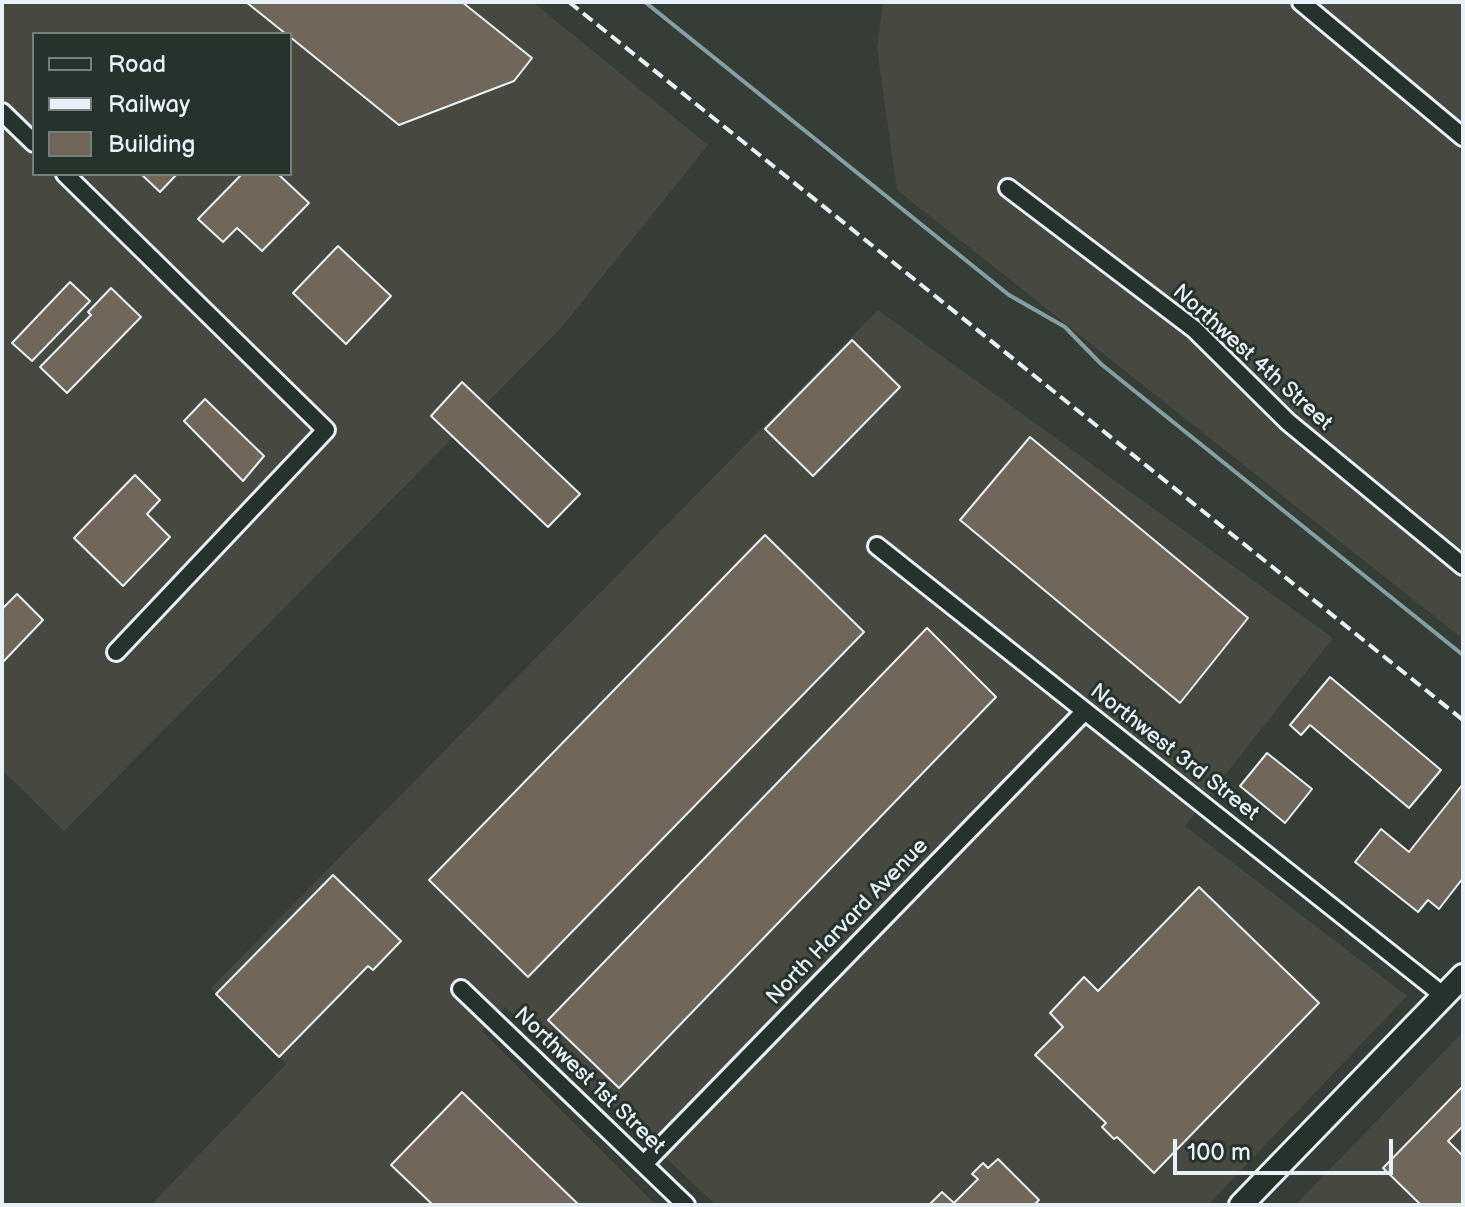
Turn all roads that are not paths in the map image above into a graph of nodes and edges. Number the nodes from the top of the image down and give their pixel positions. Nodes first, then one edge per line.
1 (1301, 2) edge
2 (2, 112) edge
3 (1463, 137) edge
4 (32, 141) edge
5 (67, 176) edge
6 (1008, 188) dead end
7 (877, 546) dead end
8 (1463, 566) edge
9 (116, 652) dead end
10 (1085, 711) junction
11 (1463, 976) edge
12 (461, 989) dead end
13 (1444, 996) junction
14 (644, 1164) junction
15 (686, 1205) edge
16 (1241, 1205) edge

1 - 3 street
2 - 4 street
5 - 9 street
6 - 8 street, Northwest 4th Street
7 - 10 street, Northwest 3rd Street
10 - 13 street, Northwest 3rd Street
10 - 14 street, North Harvard Avenue
11 - 13 main road
12 - 14 street, Northwest 1st Street
13 - 16 main road
14 - 15 street, Northwest 1st Street

